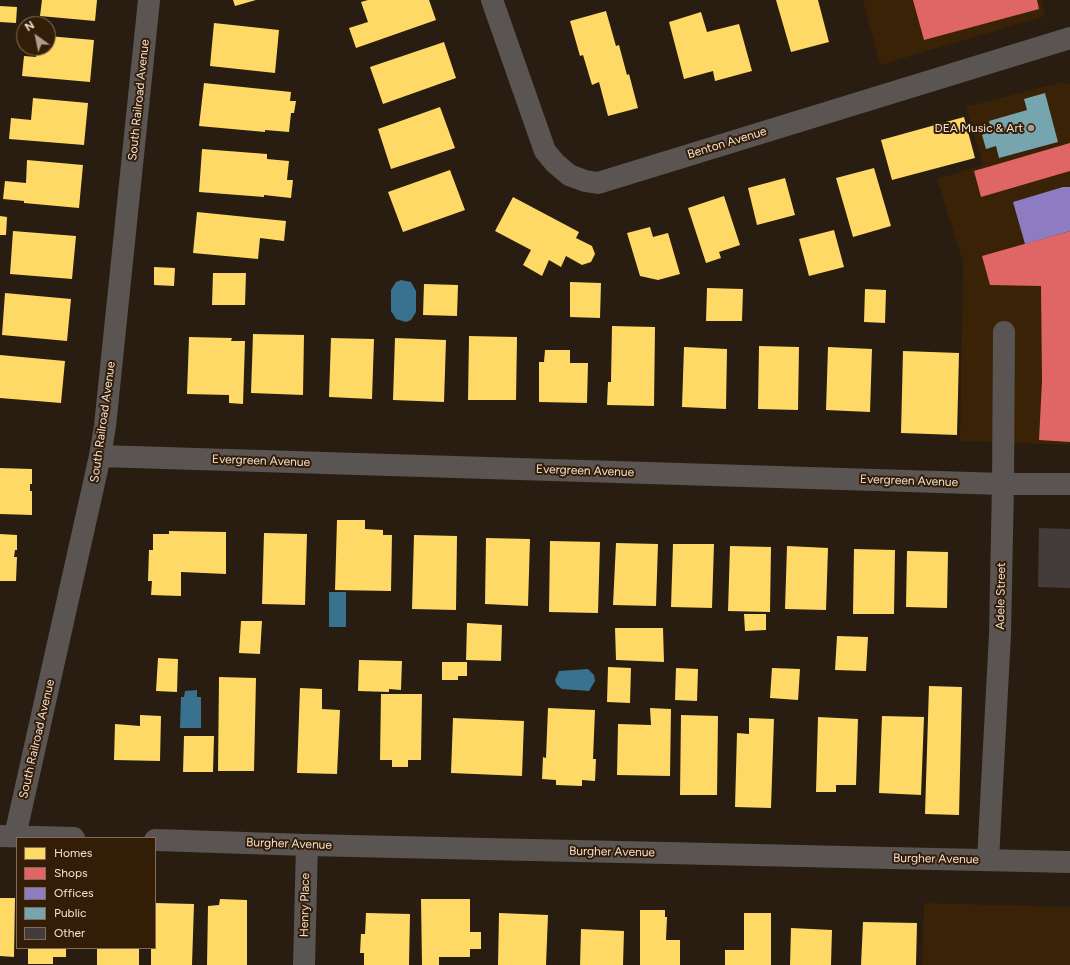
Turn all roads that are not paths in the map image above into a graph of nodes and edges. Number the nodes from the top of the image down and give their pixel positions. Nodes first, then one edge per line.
1 (149, 0) edge
2 (492, 0) edge
3 (1070, 38) edge
4 (1004, 332) dead end
5 (100, 456) junction
6 (1003, 484) junction
7 (1070, 484) edge
8 (8, 836) edge
9 (41, 837) edge
10 (156, 840) edge
11 (307, 845) junction
12 (988, 860) junction
13 (1070, 862) edge
14 (304, 965) edge

1 - 5 street, South Railroad Avenue
2 - 3 street, Benton Avenue
4 - 6 street, Adele Street
5 - 6 street, Evergreen Avenue
5 - 8 street, South Railroad Avenue
6 - 7 street, Evergreen Avenue
6 - 12 street, Adele Street
8 - 9 street
10 - 11 street, Burgher Avenue
11 - 12 street, Burgher Avenue
11 - 14 street, Henry Place
12 - 13 street, Burgher Avenue

